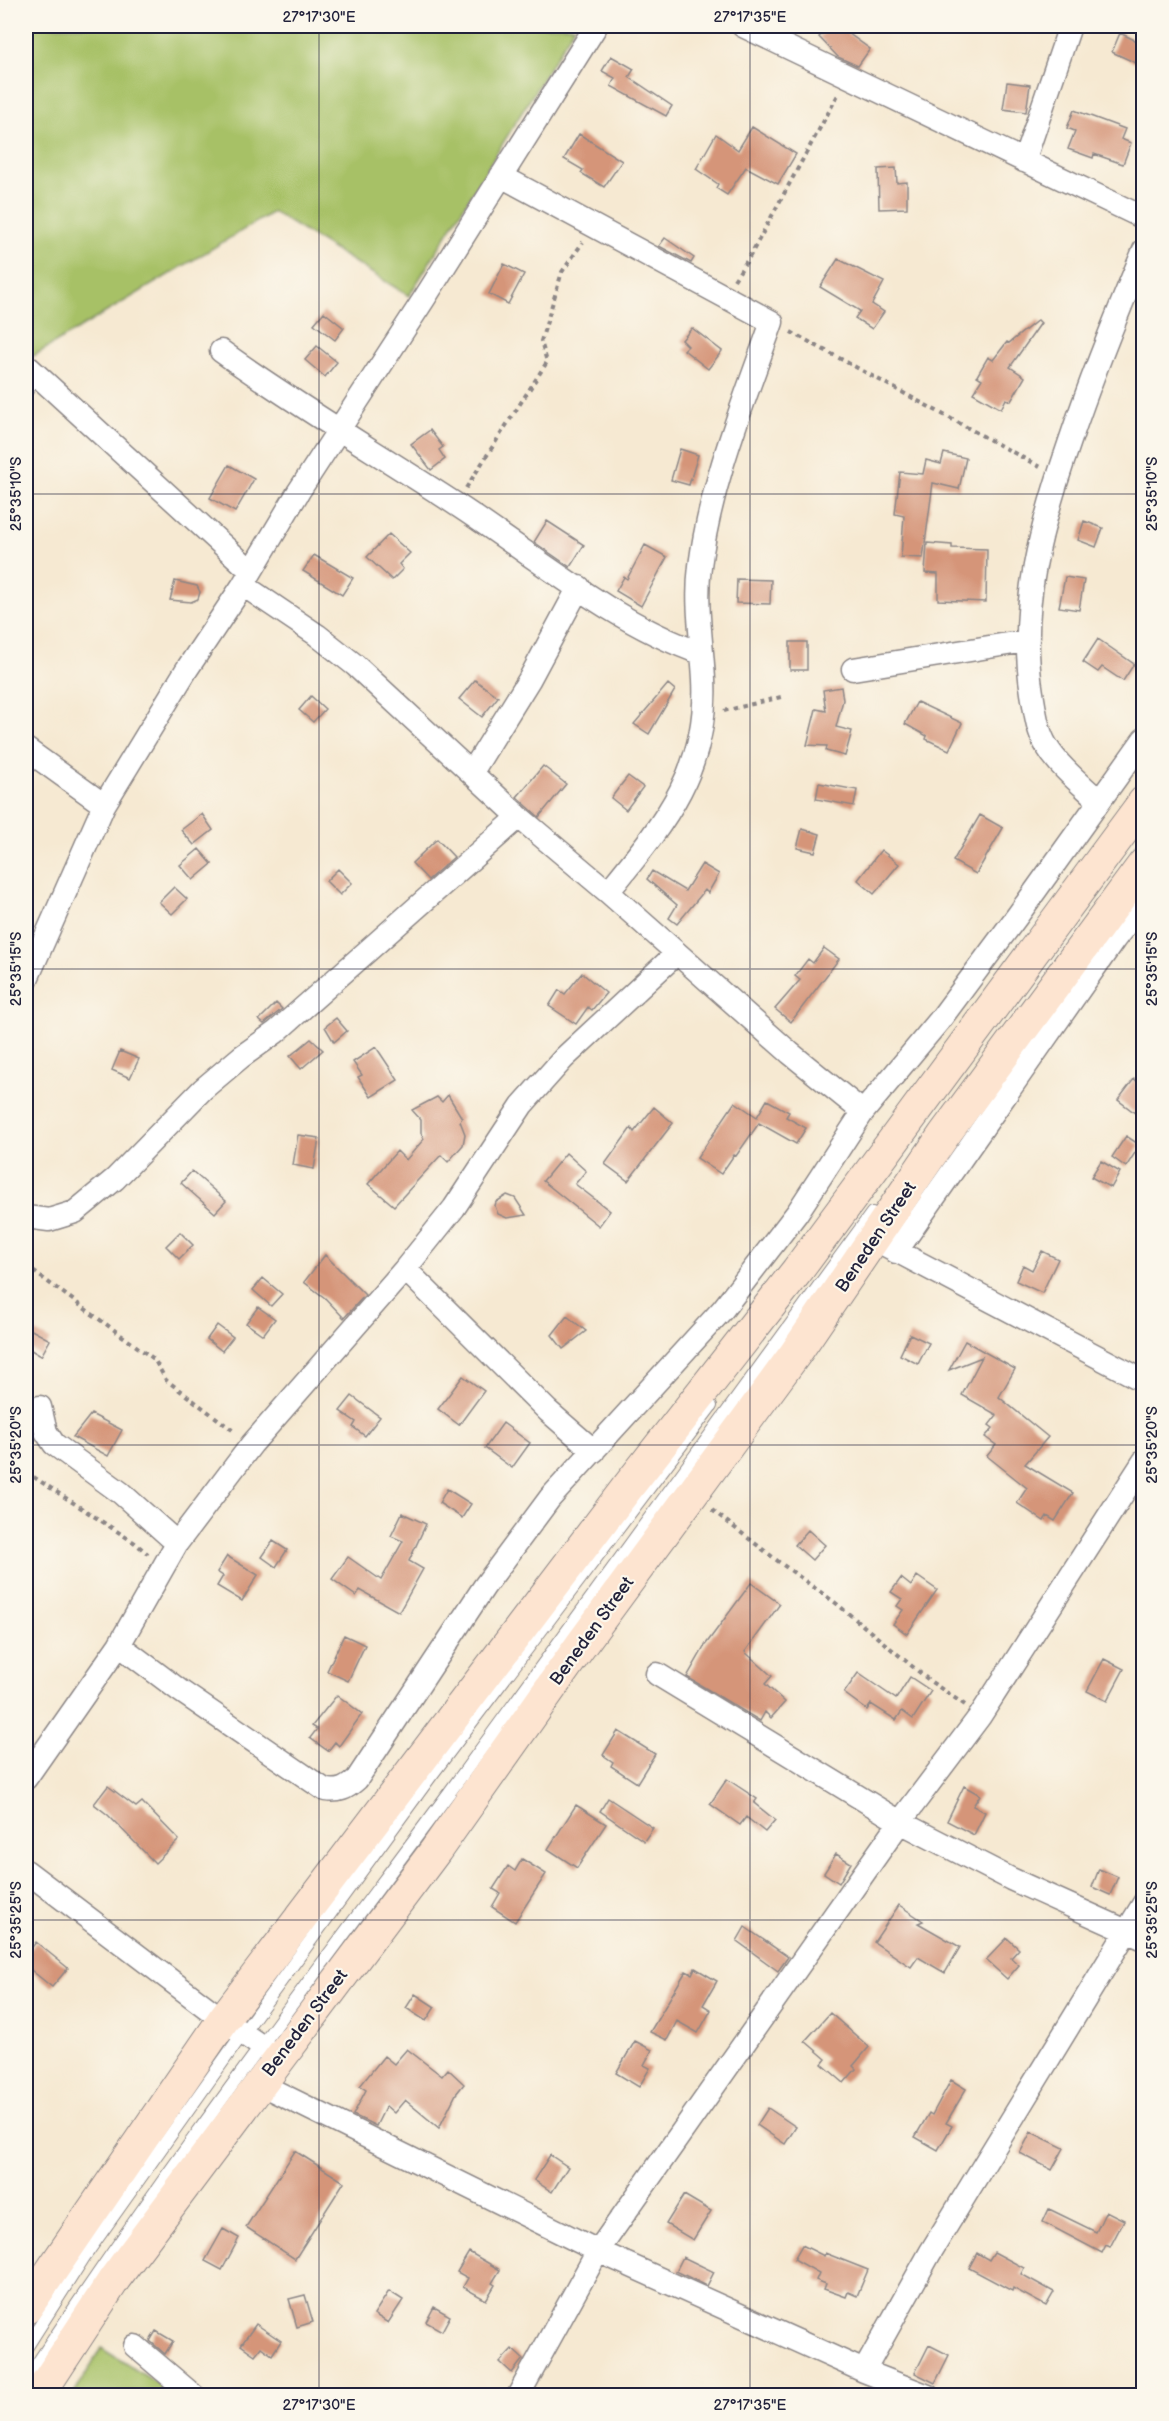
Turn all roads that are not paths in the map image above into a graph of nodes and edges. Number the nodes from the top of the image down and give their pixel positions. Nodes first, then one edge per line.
1 (596, 26) edge
2 (1070, 26) edge
3 (755, 28) edge
4 (1024, 161) junction
5 (501, 176) junction
6 (1143, 218) edge
7 (1143, 250) edge
8 (220, 351) dead end
9 (29, 377) edge
10 (339, 431) junction
11 (247, 578) junction
12 (579, 587) junction
13 (1026, 640) junction
14 (701, 652) junction
15 (854, 669) dead end
16 (1143, 739) edge
17 (26, 749) edge
18 (472, 772) junction
19 (1099, 801) junction
20 (1143, 802) edge
21 (104, 805) junction
22 (519, 817) junction
23 (1143, 824) edge
24 (1140, 859) edge
25 (608, 891) junction
26 (1143, 901) edge
27 (676, 954) junction
28 (26, 981) edge
29 (863, 1112) junction
30 (909, 1163) dead end
31 (882, 1201) dead end
32 (26, 1217) edge
33 (885, 1246) junction
34 (405, 1269) junction
35 (782, 1311) dead end
36 (1143, 1381) edge
37 (719, 1395) dead end
38 (39, 1407) dead end
39 (594, 1451) junction
40 (1143, 1461) edge
41 (177, 1542) junction
42 (119, 1645) junction
43 (657, 1674) dead end
44 (26, 1778) edge
45 (900, 1822) junction
46 (26, 1871) edge
47 (1143, 1903) edge
48 (1135, 1935) edge
49 (251, 2039) junction
50 (260, 2084) junction
51 (598, 2251) junction
52 (26, 2308) edge
53 (135, 2346) dead end
54 (26, 2348) edge
55 (864, 2371) junction
56 (26, 2381) edge
57 (38, 2396) edge
58 (194, 2396) edge
59 (518, 2396) edge
60 (928, 2396) edge

1 - 5 street
2 - 4 street
3 - 4 street
4 - 6 street
5 - 10 street
5 - 14 street
7 - 13 street
8 - 10 street
9 - 11 street
10 - 11 street
10 - 12 street
11 - 18 street
11 - 21 street
12 - 14 street
12 - 18 street
13 - 15 street
13 - 19 street
14 - 25 street
16 - 19 street
17 - 21 street
18 - 22 street
19 - 29 street
20 - 49 main road, Beneden Street
21 - 28 street
22 - 25 street
22 - 32 street
23 - 35 lane
24 - 30 lane
24 - 33 main road, Beneden Street
25 - 27 street
26 - 33 street
27 - 29 street
27 - 34 street
29 - 39 street
31 - 49 lane
33 - 36 street
33 - 49 main road, Beneden Street
34 - 39 street
34 - 41 street
37 - 49 lane
38 - 41 street
39 - 42 street
40 - 45 street
41 - 42 street
42 - 44 street
43 - 45 street
45 - 48 street
45 - 51 street
46 - 49 street
47 - 48 street
48 - 55 street
49 - 50 main road, Beneden Street
49 - 52 main road, Beneden Street
49 - 54 lane
49 - 56 lane
50 - 51 street
50 - 57 main road, Beneden Street
51 - 55 street
51 - 59 street
53 - 58 street
55 - 60 street

